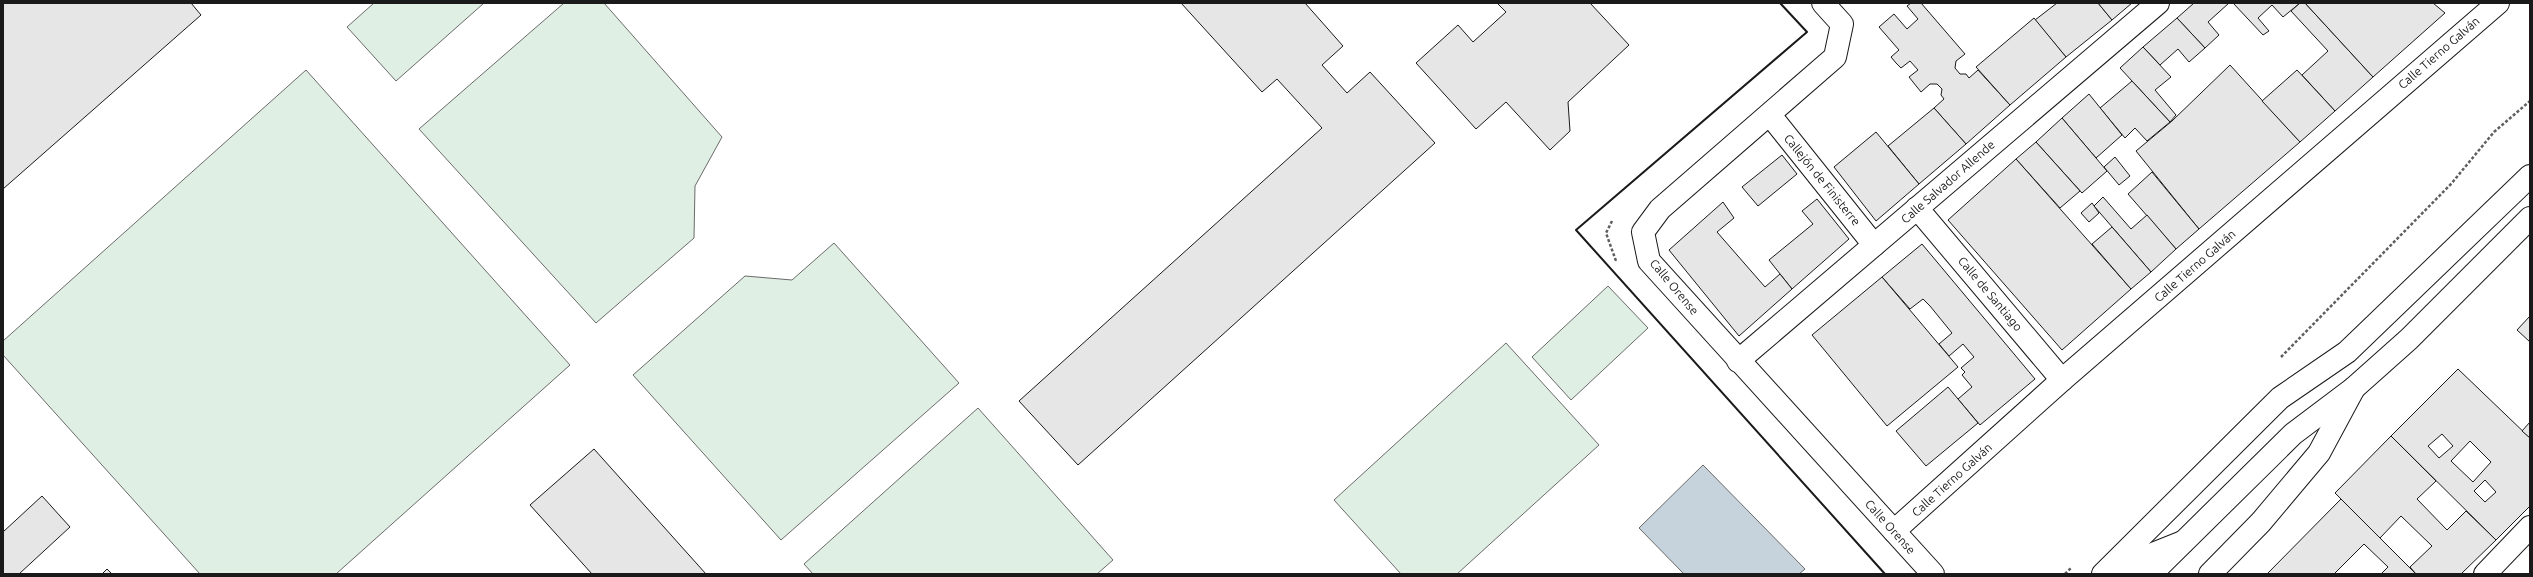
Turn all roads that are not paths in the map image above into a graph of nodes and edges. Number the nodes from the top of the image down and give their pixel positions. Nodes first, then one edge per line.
1 (1823, 3) edge
2 (2158, 3) edge
3 (2486, 7) edge
4 (1770, 115) junction
5 (2530, 176) edge
6 (1917, 208) junction
7 (2530, 218) edge
8 (1874, 245) junction
9 (1738, 361) junction
10 (2062, 380) junction
11 (2354, 388) junction
12 (2530, 527) edge
13 (1894, 530) junction
14 (2183, 542) junction
15 (1933, 574) edge
16 (2103, 574) edge
17 (2129, 574) edge
18 (2151, 574) edge
19 (2210, 574) edge
20 (2485, 574) edge

1 - 4 street, Calle Orense
2 - 6 street, Calle Salvador Allende
3 - 10 street, Calle Tierno Galván
4 - 8 street, Callejón de Finisterre
4 - 9 street, Calle Orense
5 - 16 street
6 - 8 street, Calle Salvador Allende
6 - 10 street, Calle de Santiago
7 - 11 street
8 - 9 street, Calle Salvador Allende
9 - 13 street, Calle Orense
10 - 13 street, Calle Tierno Galván
11 - 14 street
11 - 19 street
12 - 20 street
13 - 15 street, Calle Orense
14 - 17 street
14 - 18 street

